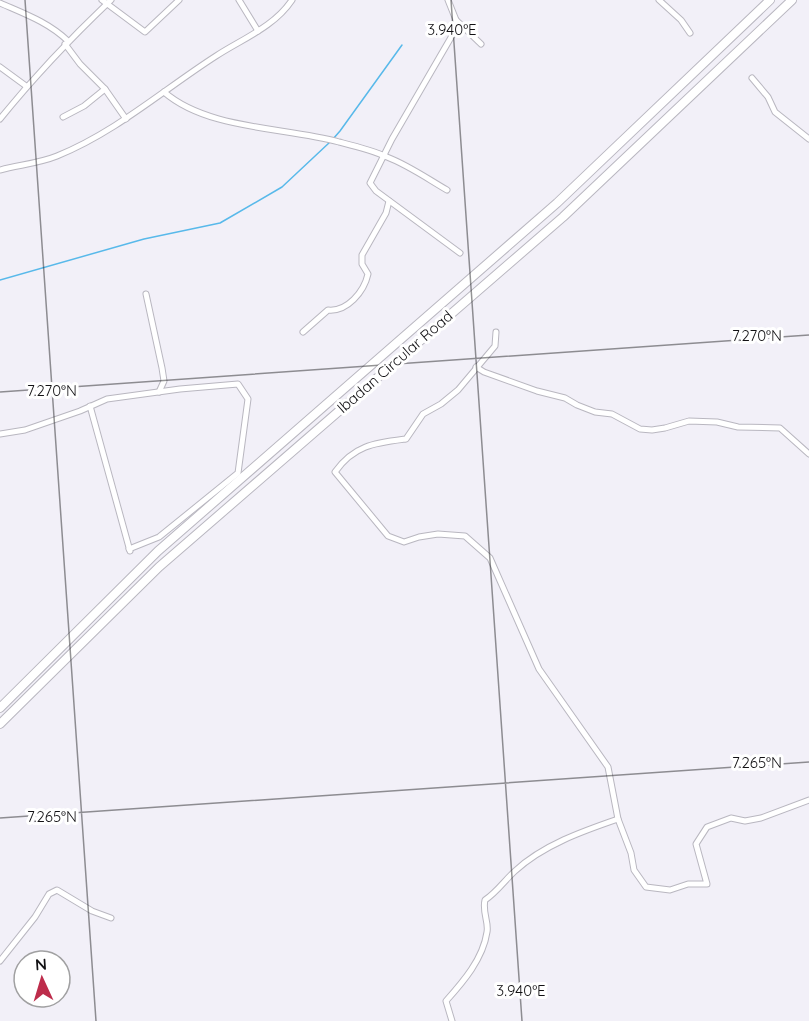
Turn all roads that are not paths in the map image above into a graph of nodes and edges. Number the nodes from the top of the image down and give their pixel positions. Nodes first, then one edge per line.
1 (179, 0) edge
2 (239, 0) edge
3 (292, 0) edge
4 (448, 0) edge
5 (659, 0) edge
6 (770, 0) edge
7 (792, 0) edge
8 (107, 1) edge
9 (0, 3) edge
10 (456, 20) junction
11 (258, 31) junction
12 (690, 33) dead end
13 (67, 43) junction
14 (481, 44) dead end
15 (0, 67) edge
16 (752, 78) dead end
17 (26, 86) junction
18 (105, 89) junction
19 (164, 92) junction
20 (63, 117) dead end
21 (0, 119) edge
22 (126, 119) junction
23 (809, 139) edge
24 (384, 155) junction
25 (0, 170) edge
26 (447, 190) dead end
27 (389, 201) junction
28 (460, 253) dead end
29 (146, 294) dead end
30 (303, 332) dead end
31 (496, 332) dead end
32 (476, 367) junction
33 (159, 392) junction
34 (90, 406) junction
35 (0, 434) edge
36 (809, 446) edge
37 (803, 450) junction
38 (809, 454) edge
39 (0, 708) edge
40 (0, 724) edge
41 (809, 800) edge
42 (618, 819) junction
43 (111, 918) dead end
44 (0, 961) edge
45 (453, 1021) edge

1 - 8 street
2 - 11 street
3 - 11 street
4 - 10 street
5 - 12 street
6 - 39 highway, Ibadan Circular Road
7 - 40 highway, Ibadan Circular Road
8 - 13 street
9 - 13 street
10 - 14 street
10 - 24 street
11 - 19 street
13 - 17 street
13 - 18 street
15 - 17 street
16 - 23 street
17 - 21 street
18 - 20 street
18 - 22 street
19 - 22 street
19 - 24 street
22 - 25 street
24 - 26 street
24 - 27 street
27 - 28 street
27 - 30 street
29 - 33 street
31 - 32 street
32 - 37 street
32 - 42 street
33 - 34 street
33 - 34 street
34 - 35 street
36 - 37 street
37 - 38 street
41 - 42 street
42 - 45 street
43 - 44 street

